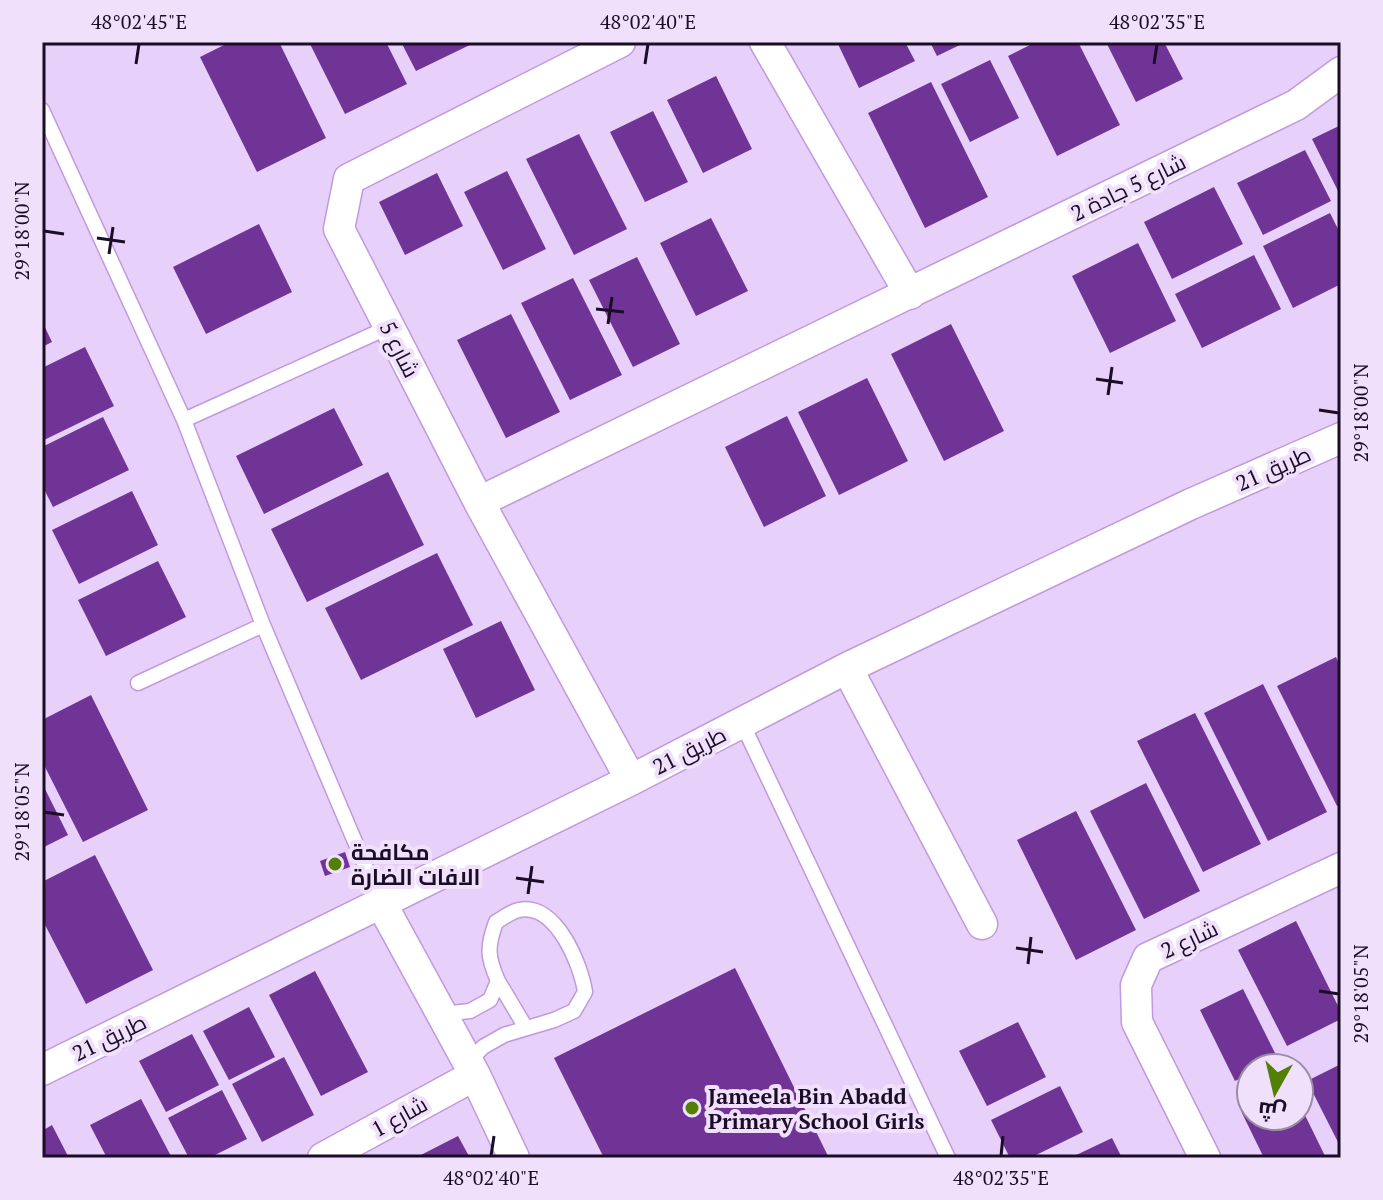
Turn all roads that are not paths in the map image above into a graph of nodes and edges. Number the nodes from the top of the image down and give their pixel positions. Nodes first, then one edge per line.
1 (620, 42) edge
2 (765, 42) edge
3 (1341, 72) edge
4 (42, 110) edge
5 (910, 294) junction
6 (389, 327) junction
7 (184, 420) junction
8 (1341, 438) edge
9 (479, 502) junction
10 (263, 625) junction
11 (847, 668) junction
12 (138, 683) dead end
13 (742, 723) junction
14 (631, 780) junction
15 (1341, 868) edge
16 (381, 903) junction
17 (982, 924) dead end
18 (498, 981) junction
19 (442, 1014) junction
20 (526, 1028) junction
21 (472, 1068) junction
22 (42, 1070) edge
23 (323, 1158) edge
24 (514, 1158) edge
25 (948, 1158) edge
26 (1205, 1158) edge

1 - 6 street, شارع 5
2 - 5 street
3 - 5 street, شارع 5 جادة 2
4 - 7 lane
5 - 9 street, شارع 5 جادة 2
6 - 7 lane
6 - 9 street, شارع 5
7 - 10 lane
8 - 11 street, طريق 21
9 - 14 street, شارع 5
10 - 12 lane
10 - 16 lane
11 - 13 street, طريق 21
11 - 17 street
13 - 14 street, طريق 21
13 - 25 lane
14 - 16 street, طريق 21
15 - 26 street, شارع 2
16 - 19 street
16 - 22 street, طريق 21
18 - 19 lane
18 - 20 lane
18 - 20 lane
19 - 21 street
20 - 21 lane
21 - 23 street, شارع 1
21 - 24 street

